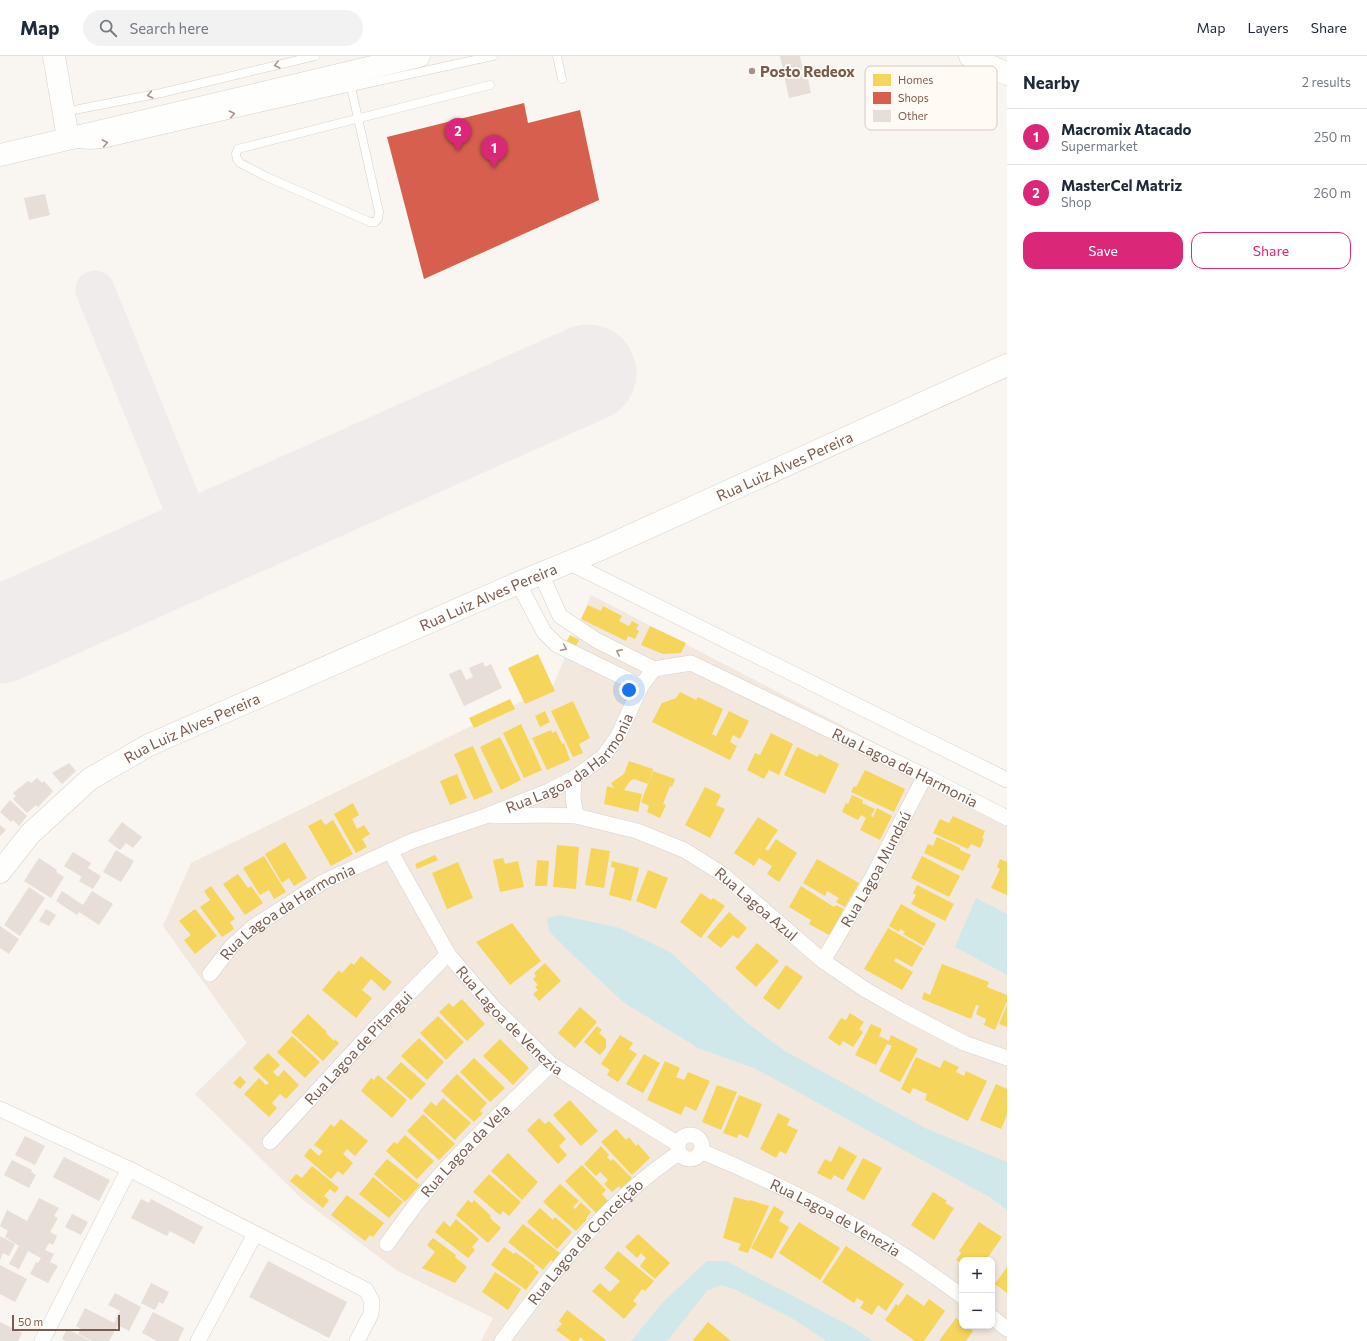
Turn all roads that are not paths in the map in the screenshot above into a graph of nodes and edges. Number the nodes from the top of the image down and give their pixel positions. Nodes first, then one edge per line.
1 (54, 56) edge
2 (315, 56) edge
3 (365, 56) edge
4 (419, 56) edge
5 (493, 56) edge
6 (556, 56) edge
7 (970, 56) edge
8 (478, 58) edge
9 (991, 66) edge
10 (997, 69) edge
11 (1007, 74) edge
12 (562, 79) dead end
13 (490, 85) dead end
14 (351, 87) junction
15 (358, 118) junction
16 (65, 127) junction
17 (0, 144) edge
18 (0, 155) edge
19 (1007, 365) edge
20 (568, 562) junction
21 (542, 574) junction
22 (518, 583) junction
23 (560, 616) junction
24 (544, 632) junction
25 (596, 640) junction
26 (586, 659) junction
27 (654, 668) junction
28 (641, 686) junction
29 (925, 776) junction
30 (574, 778) junction
31 (1007, 780) edge
32 (576, 816) junction
33 (483, 817) junction
34 (1007, 818) edge
35 (390, 851) junction
36 (0, 872) edge
37 (448, 954) junction
38 (823, 961) junction
39 (210, 974) dead end
40 (1007, 1058) edge
41 (551, 1064) junction
42 (2, 1114) edge
43 (270, 1142) dead end
44 (679, 1148) junction
45 (129, 1169) junction
46 (255, 1234) junction
47 (387, 1244) dead end
48 (959, 1294) edge
49 (995, 1319) edge
50 (1007, 1329) edge
51 (42, 1341) edge
52 (198, 1341) edge
53 (357, 1341) edge
54 (502, 1341) edge

1 - 16 street
2 -> 16 lane
3 - 16 street
4 - 16 street
5 - 8 lane
6 - 12 lane
7 - 9 street
8 - 14 lane
10 - 11 street
13 - 15 lane
14 - 15 lane
16 -> 14 lane
15 - 15 lane
16 - 17 street
16 - 18 street
19 - 20 street, Rua Luiz Alves Pereira
20 - 21 street, Rua Luiz Alves Pereira
20 - 31 street
21 - 22 street, Rua Luiz Alves Pereira
21 - 23 street
22 - 24 street
22 - 36 street, Rua Luiz Alves Pereira
23 - 24 street
23 - 25 street
24 -> 26 street
25 - 26 street
27 -> 25 street
26 - 28 street
27 - 28 street, Rua Lagoa da Harmonia
27 - 29 street, Rua Lagoa da Harmonia
28 - 30 street, Rua Lagoa da Harmonia
29 - 34 street, Rua Lagoa da Harmonia
29 - 38 street, Rua Lagoa Mundaú
30 - 32 street
30 - 33 street, Rua Lagoa da Harmonia
32 - 33 street, Rua Lagoa Azul
32 - 38 street, Rua Lagoa Azul
33 - 35 street, Rua Lagoa da Harmonia
35 - 37 street, Rua Lagoa de Venezia
35 - 39 street, Rua Lagoa da Harmonia
37 - 41 street, Rua Lagoa de Venezia
37 - 43 street, Rua Lagoa de Pitangui
38 - 40 street, Rua Lagoa Azul
41 - 44 street, Rua Lagoa de Venezia
41 - 47 street, Rua Lagoa da Vela
42 - 45 street
44 - 48 street, Rua Lagoa de Venezia
44 - 54 street, Rua Lagoa da Conceição
45 - 46 street
45 - 51 street
46 - 52 street
46 - 53 street
49 - 50 street

